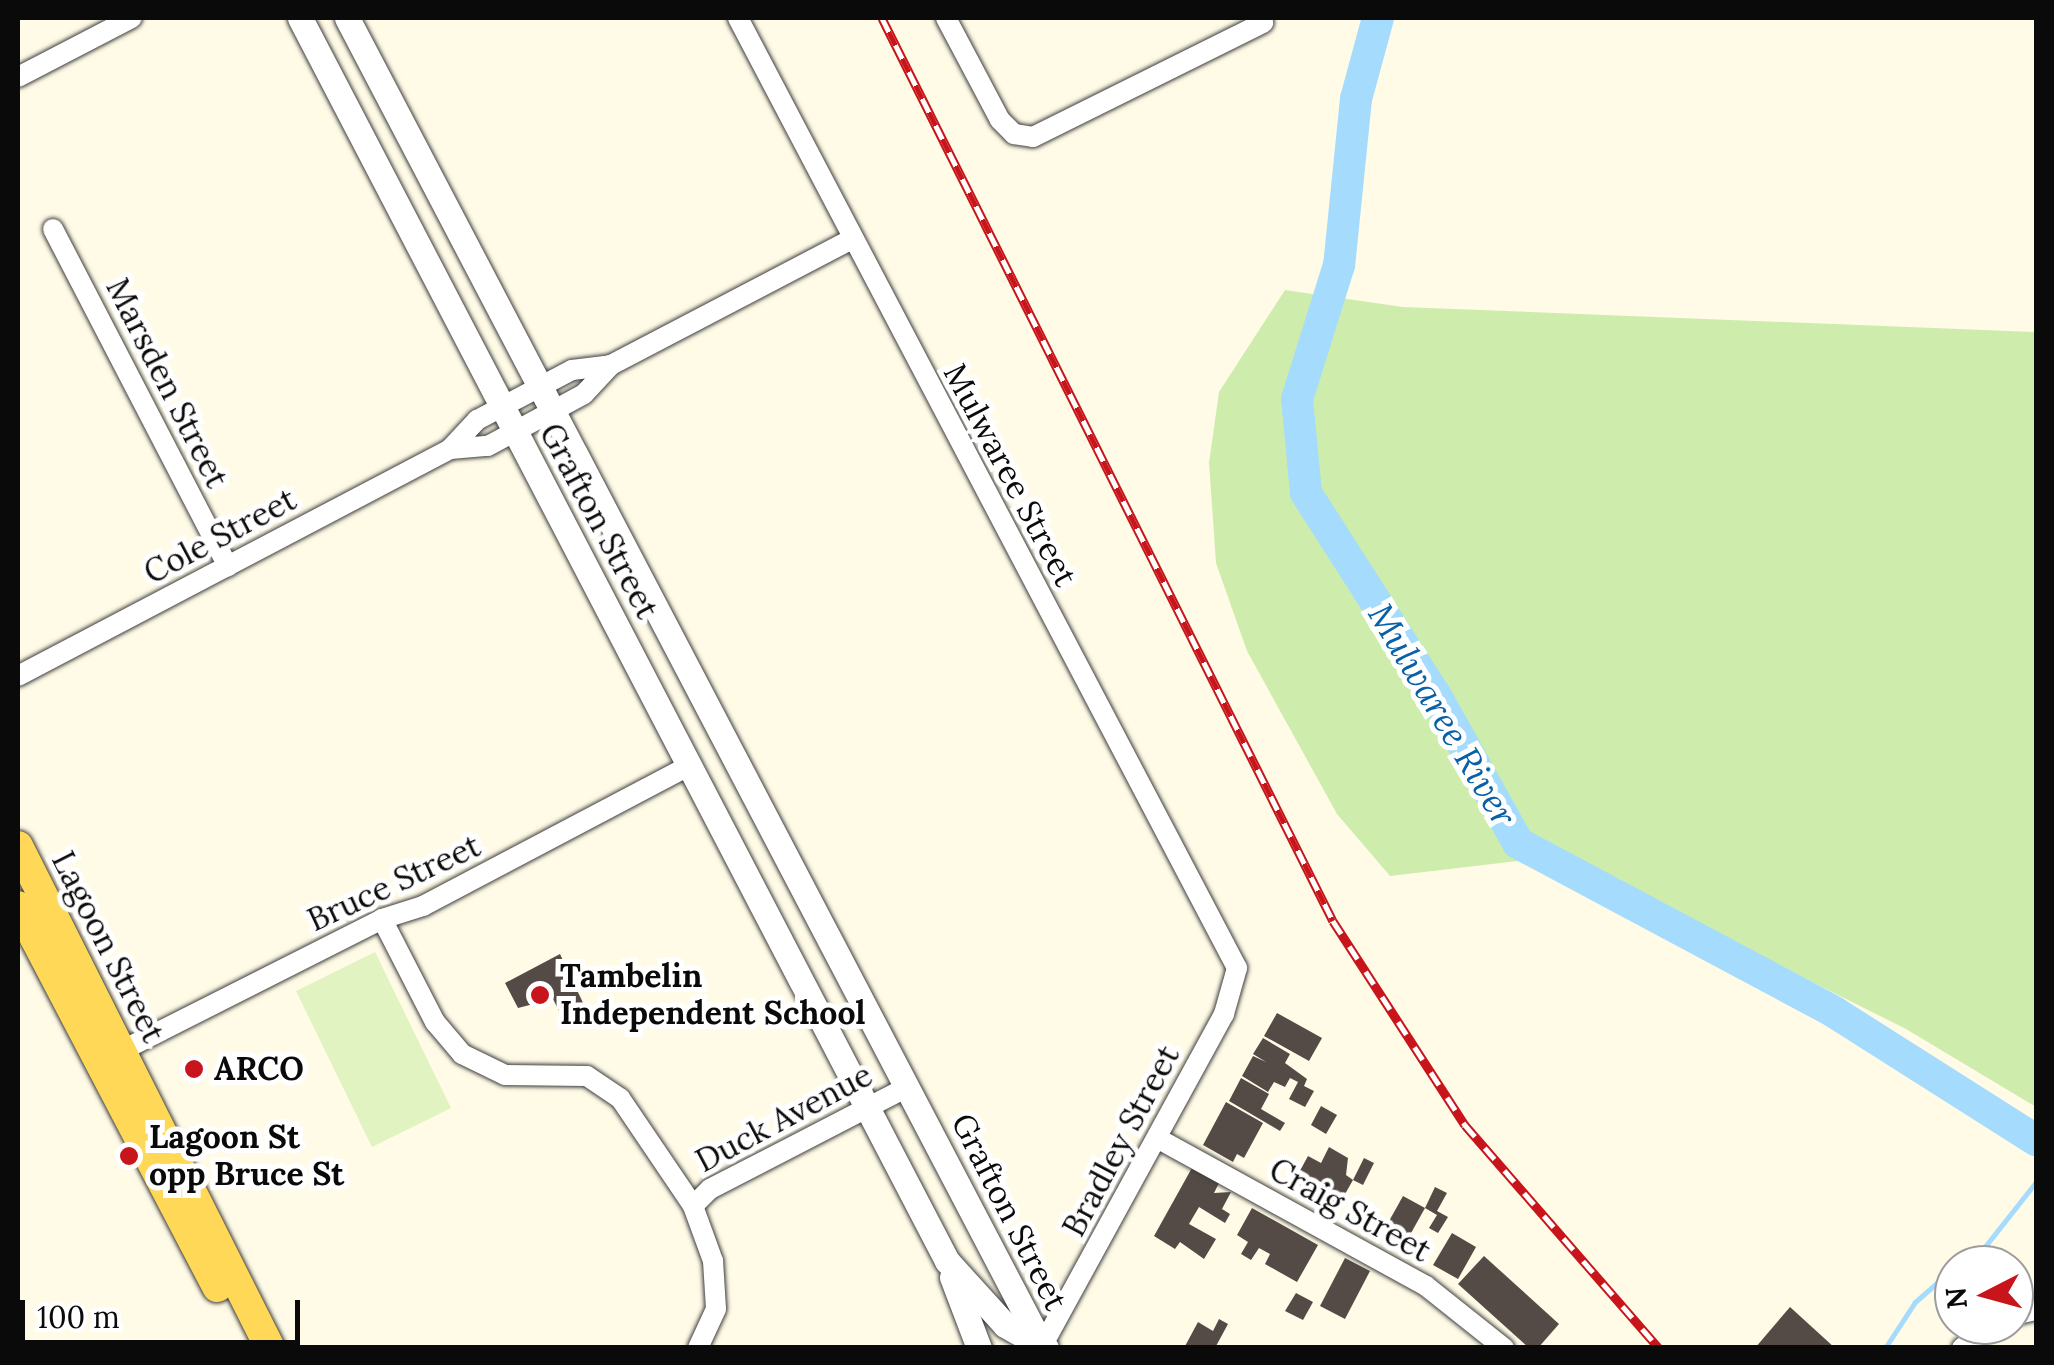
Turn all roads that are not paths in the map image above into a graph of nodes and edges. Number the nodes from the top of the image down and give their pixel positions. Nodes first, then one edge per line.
1 (132, 18) edge
2 (300, 18) edge
3 (347, 18) edge
4 (741, 18) edge
5 (946, 18) edge
6 (1263, 23) dead end
7 (18, 77) edge
8 (53, 229) dead end
9 (852, 239) junction
10 (612, 365) junction
11 (540, 386) junction
12 (502, 407) junction
13 (553, 410) junction
14 (515, 431) junction
15 (450, 450) junction
16 (228, 566) junction
17 (18, 676) edge
18 (690, 765) junction
19 (18, 846) edge
20 (18, 884) edge
21 (18, 906) edge
22 (382, 919) junction
23 (34, 938) junction
24 (1232, 959) joint
25 (122, 1051) junction
26 (908, 1087) junction
27 (869, 1106) junction
28 (1157, 1138) junction
29 (693, 1206) junction
30 (946, 1261) junction
31 (1043, 1347) edge
32 (248, 1348) edge
33 (270, 1348) edge
34 (698, 1348) edge
35 (978, 1348) edge
36 (1504, 1348) edge

1 - 7 street
2 - 12 street, Grafton Street
3 - 11 street, Grafton Street
4 - 9 street, Mulwaree Street
5 - 6 street
8 - 16 street, Marsden Street
9 - 10 street, Cole Street
9 - 24 street, Mulwaree Street
10 - 11 street, Cole Street
10 - 13 street, Cole Street
11 - 12 street, Cole Street
11 - 13 street, Grafton Street
12 - 14 street, Grafton Street
12 - 15 street, Cole Street
13 - 14 street, Cole Street
13 - 26 street, Grafton Street
14 - 15 street, Cole Street
14 - 18 street, Grafton Street
15 - 16 street, Cole Street
16 - 17 street, Cole Street
18 - 22 street, Bruce Street
18 - 27 street, Grafton Street
19 - 25 main road, Lagoon Street
20 - 23 main road
21 - 23 main road, Lagoon Street
22 - 25 street, Bruce Street
22 - 29 street
23 - 32 main road, Lagoon Street
24 - 28 street, Bradley Street
25 - 33 main road, Lagoon Street
26 - 27 street, Duck Avenue
26 - 31 street, Grafton Street
27 - 29 street, Duck Avenue
27 - 30 street, Grafton Street
28 - 31 street, Bradley Street
28 - 36 street, Craig Street
29 - 34 street
30 - 31 street, Grafton Street
30 - 35 street

